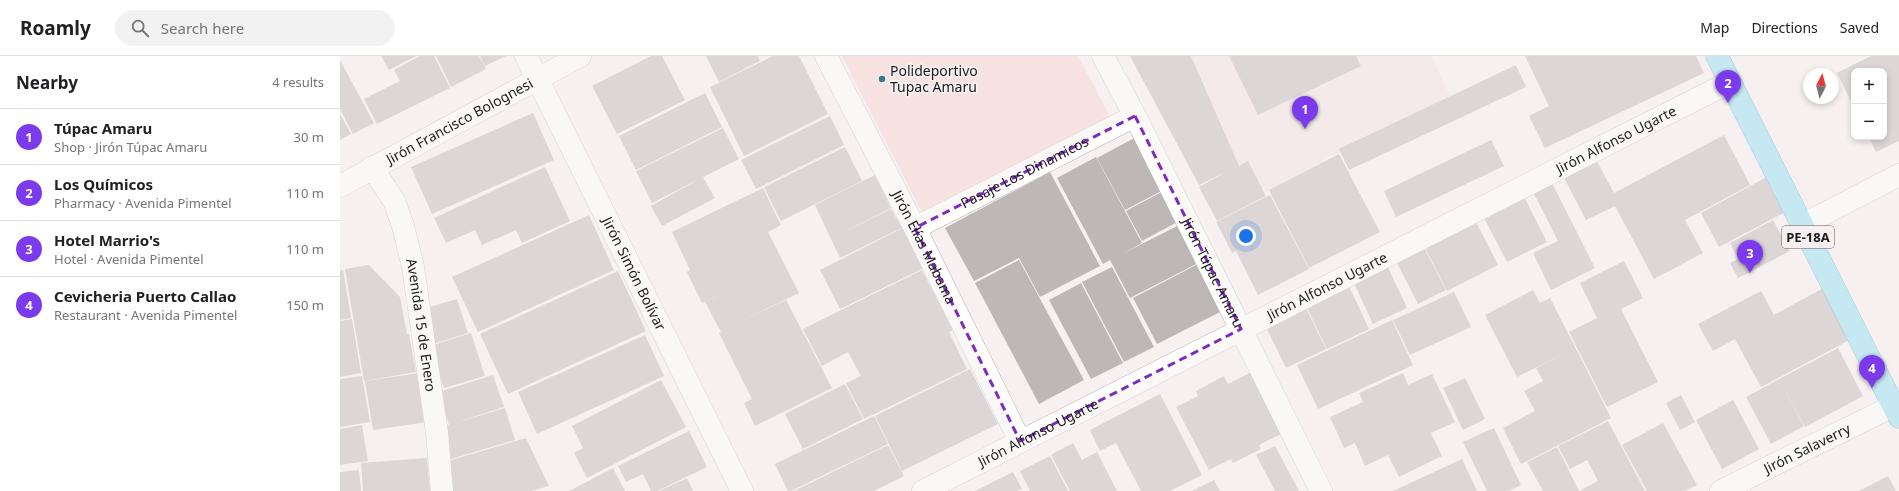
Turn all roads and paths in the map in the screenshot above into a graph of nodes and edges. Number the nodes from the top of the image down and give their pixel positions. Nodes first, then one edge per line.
1 (526, 56) edge
2 (580, 56) edge
3 (826, 56) edge
4 (1103, 56) edge
5 (1717, 56) edge
6 (537, 78) junction
7 (1730, 82) junction
8 (1135, 116) junction
9 (372, 167) junction
10 (1899, 175) edge
11 (340, 186) edge
12 (1802, 225) junction
13 (915, 228) junction
14 (1241, 329) junction
15 (1896, 412) edge
16 (1020, 441) junction
17 (442, 491) edge
18 (742, 491) edge
19 (923, 491) edge
20 (1321, 491) edge
21 (1721, 491) edge

1 - 6 street, Jirón Simón Bolívar
2 - 6 street, Jirón Francisco Bolognesi
3 - 13 street, Jirón Elías Mabama
4 - 8 street, Jirón Túpac Amaru
5 - 7 highway, PE-18A
6 - 9 street, Jirón Francisco Bolognesi
6 - 18 street, Jirón Simón Bolívar
7 - 12 highway, PE-18A
7 - 14 street, Jirón Alfonso Ugarte
8 - 13 street, Pasaje Los Dinamicos
8 - 14 street, Jirón Túpac Amaru
9 - 11 street, Jirón Francisco Bolognesi
9 - 17 street, Avenida 15 de Enero
10 - 12 street
12 - 15 highway, PE-18A
13 - 16 street, Jirón Elías Mabama
14 - 16 street, Jirón Alfonso Ugarte
14 - 20 street, Jirón Túpac Amaru
15 - 21 street, Jirón Salaverry
16 - 19 street, Jirón Alfonso Ugarte

